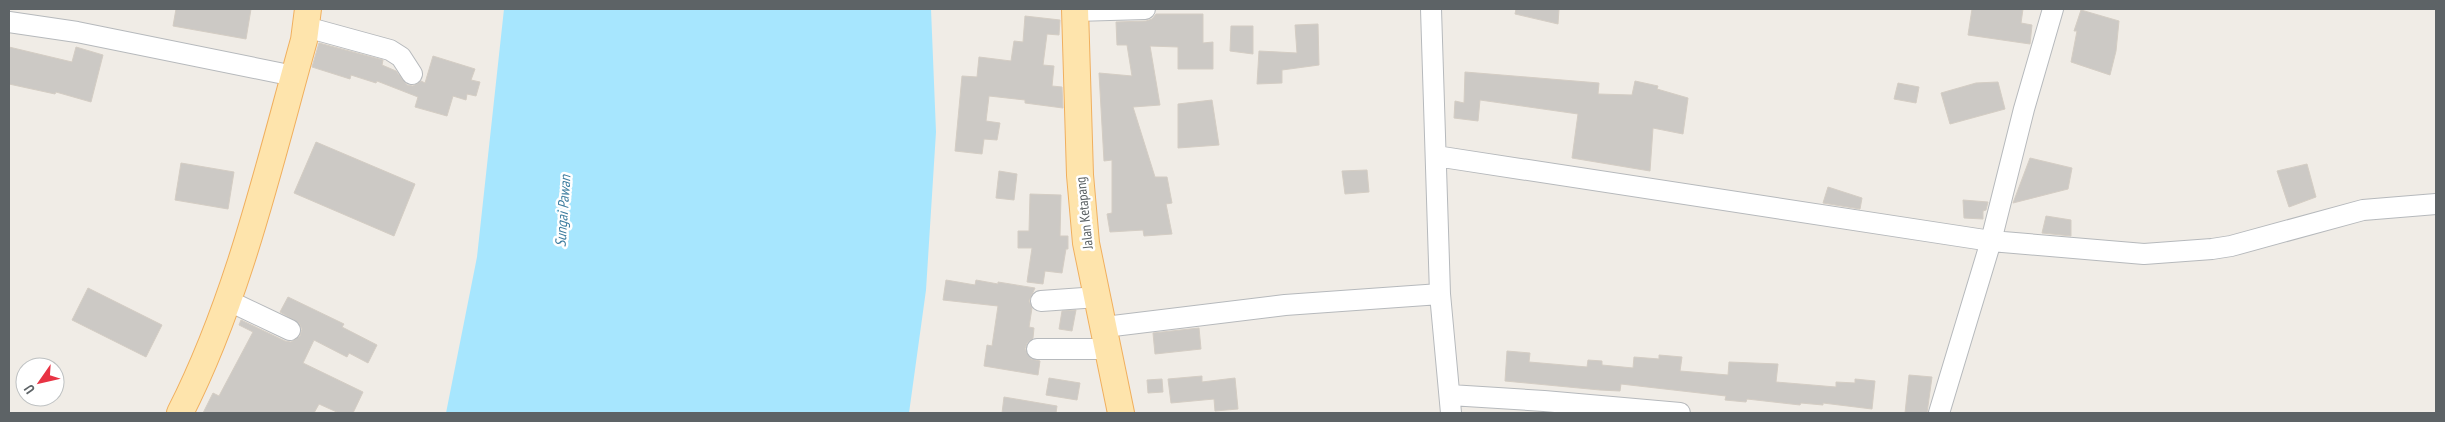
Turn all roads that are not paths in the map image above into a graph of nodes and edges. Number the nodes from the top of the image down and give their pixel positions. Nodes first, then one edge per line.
1 (1145, 9) edge
2 (1431, 9) edge
3 (2054, 9) edge
4 (1075, 10) edge
5 (307, 18) edge
6 (9, 22) edge
7 (412, 74) dead end
8 (294, 76) junction
9 (1436, 156) junction
10 (2436, 204) edge
11 (1991, 241) junction
12 (1440, 294) junction
13 (1098, 297) junction
14 (229, 301) junction
15 (1041, 301) dead end
16 (290, 330) dead end
17 (1107, 338) junction
18 (1037, 349) dead end
19 (1451, 404) edge
20 (180, 413) edge
21 (1121, 413) edge
22 (1680, 413) edge
23 (1939, 413) edge

1 - 4 street
2 - 9 street
3 - 11 street
4 - 13 main road, Jalan Ketapang
5 - 7 street
5 - 8 main road
6 - 8 street
8 - 14 main road
9 - 11 street
9 - 12 street
10 - 11 street
11 - 23 street
12 - 17 street
12 - 19 street
13 - 15 street
13 - 17 main road, Jalan Ketapang
14 - 16 street
14 - 20 main road
17 - 18 street
17 - 21 main road, Jalan Ketapang
19 - 22 street

